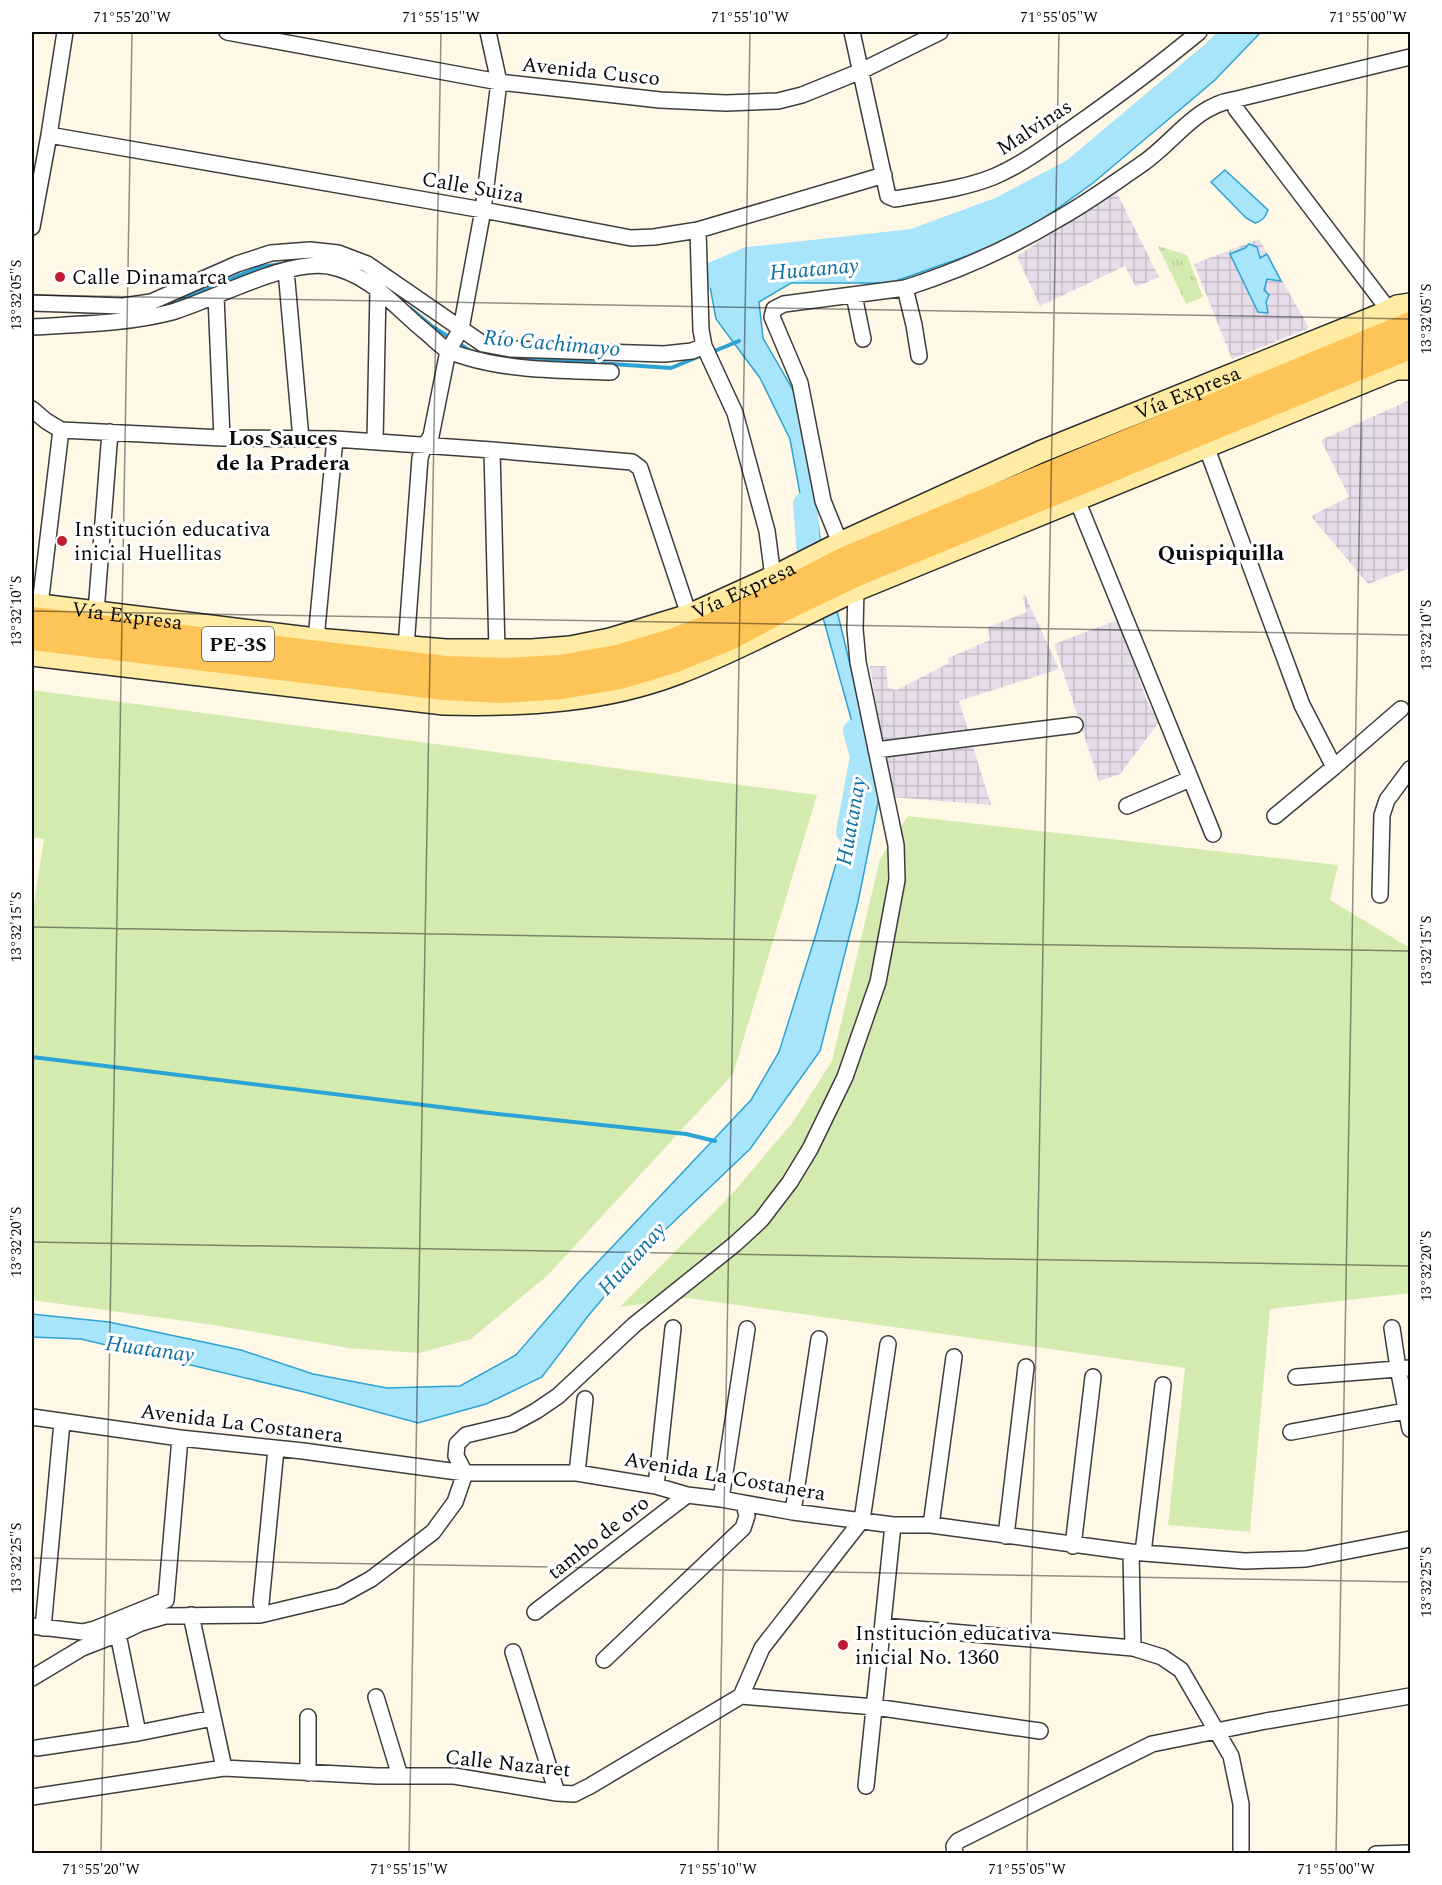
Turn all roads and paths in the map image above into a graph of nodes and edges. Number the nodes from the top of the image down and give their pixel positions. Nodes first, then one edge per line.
1 (65, 32) edge
2 (227, 32) edge
3 (488, 32) edge
4 (852, 32) edge
5 (940, 32) edge
6 (1199, 32) edge
7 (1410, 57) edge
8 (861, 71) junction
9 (499, 82) junction
10 (1233, 100) junction
11 (49, 135) junction
12 (884, 175) junction
13 (483, 210) junction
14 (32, 227) edge
15 (698, 230) junction
16 (286, 270) junction
17 (905, 288) junction
18 (378, 290) junction
19 (854, 295) junction
20 (216, 296) junction
21 (32, 303) edge
22 (1401, 310) edge
23 (32, 327) edge
24 (455, 339) junction
25 (863, 339) dead end
26 (704, 346) junction
27 (1410, 347) edge
28 (919, 356) dead end
29 (1389, 359) edge
30 (610, 372) dead end
31 (32, 409) edge
32 (61, 430) junction
33 (110, 432) junction
34 (222, 438) junction
35 (301, 439) junction
36 (335, 439) junction
37 (375, 442) junction
38 (427, 445) junction
39 (1206, 446) junction
40 (492, 450) junction
41 (1077, 500) junction
42 (848, 567) junction
43 (780, 595) junction
44 (34, 610) edge
45 (96, 612) junction
46 (689, 615) junction
47 (32, 638) edge
48 (316, 639) junction
49 (406, 647) junction
50 (497, 651) junction
51 (32, 655) edge
52 (445, 678) junction
53 (1401, 709) dead end
54 (1075, 725) dead end
55 (876, 750) junction
56 (1334, 767) junction
57 (1410, 769) edge
58 (1190, 779) junction
59 (1404, 785) edge
60 (1127, 806) dead end
61 (1275, 816) dead end
62 (1213, 834) dead end
63 (1380, 895) dead end
64 (674, 1328) dead end
65 (1392, 1328) dead end
66 (747, 1329) dead end
67 (819, 1339) dead end
68 (888, 1344) dead end
69 (954, 1357) dead end
70 (1026, 1367) dead end
71 (1404, 1368) edge
72 (1093, 1377) dead end
73 (1296, 1377) dead end
74 (1163, 1385) dead end
75 (585, 1399) dead end
76 (1408, 1410) edge
77 (32, 1417) edge
78 (62, 1422) junction
79 (1410, 1429) edge
80 (1291, 1432) dead end
81 (180, 1438) junction
82 (276, 1449) junction
83 (465, 1473) junction
84 (577, 1473) junction
85 (656, 1486) junction
86 (687, 1495) junction
87 (721, 1499) junction
88 (744, 1504) junction
89 (793, 1512) junction
90 (862, 1520) junction
91 (931, 1525) junction
92 (893, 1526) junction
93 (1006, 1536) junction
94 (1410, 1539) edge
95 (1073, 1546) junction
96 (1137, 1552) junction
97 (261, 1603) dead end
98 (535, 1611) dead end
99 (191, 1615) junction
100 (883, 1626) junction
101 (37, 1627) edge
102 (118, 1634) junction
103 (1133, 1648) junction
104 (513, 1652) dead end
105 (604, 1660) dead end
106 (32, 1678) edge
107 (741, 1696) junction
108 (1410, 1696) edge
109 (376, 1697) dead end
110 (875, 1707) junction
111 (308, 1717) dead end
112 (213, 1718) junction
113 (1040, 1731) dead end
114 (1216, 1732) junction
115 (138, 1733) junction
116 (37, 1748) dead end
117 (224, 1768) junction
118 (308, 1773) junction
119 (400, 1776) junction
120 (866, 1786) dead end
121 (557, 1793) junction
122 (32, 1797) edge
123 (1410, 1853) edge
124 (955, 1854) edge
125 (1241, 1854) edge
126 (1376, 1854) edge

1 - 11 street
2 - 9 street, Avenida Cusco
3 - 9 street
4 - 8 street
5 - 8 street, Avenida Cusco
6 - 12 street, Malvinas
7 - 10 street
8 - 9 street, Avenida Cusco
8 - 12 street
9 - 13 street
10 - 17 street
10 - 22 street
11 - 13 street, Calle Suiza
11 - 14 street
12 - 15 street, Calle Suiza
13 - 15 street, Calle Suiza
13 - 24 street
15 - 26 street
16 - 18 street
16 - 20 street
16 - 35 street
17 - 19 street
17 - 28 street
18 - 24 street
18 - 37 street
19 - 25 street
19 - 42 street
20 - 23 street
20 - 34 street
21 - 24 street
22 - 29 main road, Vía Expresa
22 - 42 main road, Vía Expresa / PE-3S
24 - 26 street
24 - 30 street
24 - 38 street
26 - 43 street
27 - 29 main road, Vía Expresa
29 - 39 main road, Vía Expresa / PE-3S
29 - 42 main road, Vía Expresa
31 - 32 street
32 - 33 street
32 - 44 street
33 - 34 street
33 - 45 street
34 - 35 street
35 - 36 street
36 - 37 street
36 - 48 street
37 - 38 street
38 - 40 street
38 - 49 street
39 - 41 main road, Vía Expresa / PE-3S
39 - 56 street
40 - 46 street
40 - 50 street
41 - 42 main road, Vía Expresa / PE-3S
41 - 58 street
42 - 43 main road, Vía Expresa
42 - 43 main road, Vía Expresa / PE-3S
42 - 55 street
43 - 46 main road, Vía Expresa / PE-3S
43 - 51 main road, Vía Expresa / PE-3S
43 - 52 main road, Vía Expresa
44 - 45 main road, Vía Expresa / PE-3S
44 - 52 main road, Vía Expresa / PE-3S
45 - 48 main road, Vía Expresa / PE-3S
46 - 50 main road, Vía Expresa / PE-3S
47 - 52 main road, Vía Expresa / PE-3S
48 - 49 main road, Vía Expresa / PE-3S
49 - 50 main road, Vía Expresa / PE-3S
53 - 56 street
54 - 55 street
55 - 83 street
56 - 61 street
57 - 59 street
58 - 60 street
58 - 62 street
59 - 63 street
64 - 85 street
65 - 71 street
66 - 87 street
67 - 89 street
68 - 90 street
69 - 91 street
70 - 93 street
71 - 73 street
71 - 76 street
72 - 95 street
74 - 96 street
75 - 84 street
76 - 79 street
76 - 80 street
77 - 78 street, Avenida La Costanera
78 - 81 street, Avenida La Costanera
78 - 101 street
81 - 82 street, Avenida La Costanera
81 - 101 street
82 - 83 street, Avenida La Costanera
82 - 97 street
83 - 84 street, Avenida La Costanera
83 - 99 street
84 - 85 street, Avenida La Costanera
85 - 86 street, Avenida La Costanera
86 - 87 street, Avenida La Costanera
86 - 98 street, tambo de oro
87 - 88 street, Avenida La Costanera
88 - 89 street, Avenida La Costanera
88 - 105 street
89 - 90 street, Avenida La Costanera
90 - 92 street, Avenida La Costanera
90 - 107 street
91 - 92 street, Avenida La Costanera
91 - 93 street, Avenida La Costanera
92 - 100 street
93 - 95 street, Avenida La Costanera
94 - 96 street, Avenida La Costanera
95 - 96 street, Avenida La Costanera
96 - 103 street
99 - 102 street
99 - 112 street
100 - 103 street
100 - 110 street
102 - 106 street
102 - 115 street
103 - 114 street
104 - 121 street
107 - 110 street
107 - 121 street, Calle Nazaret
108 - 114 street
109 - 119 street
110 - 113 street
110 - 120 street
111 - 118 street
112 - 115 street
112 - 117 street
114 - 124 street
114 - 125 street
115 - 116 street
117 - 118 street, Calle Nazaret
117 - 122 street, Calle Nazaret
118 - 119 street, Calle Nazaret
119 - 121 street, Calle Nazaret
123 - 126 street

